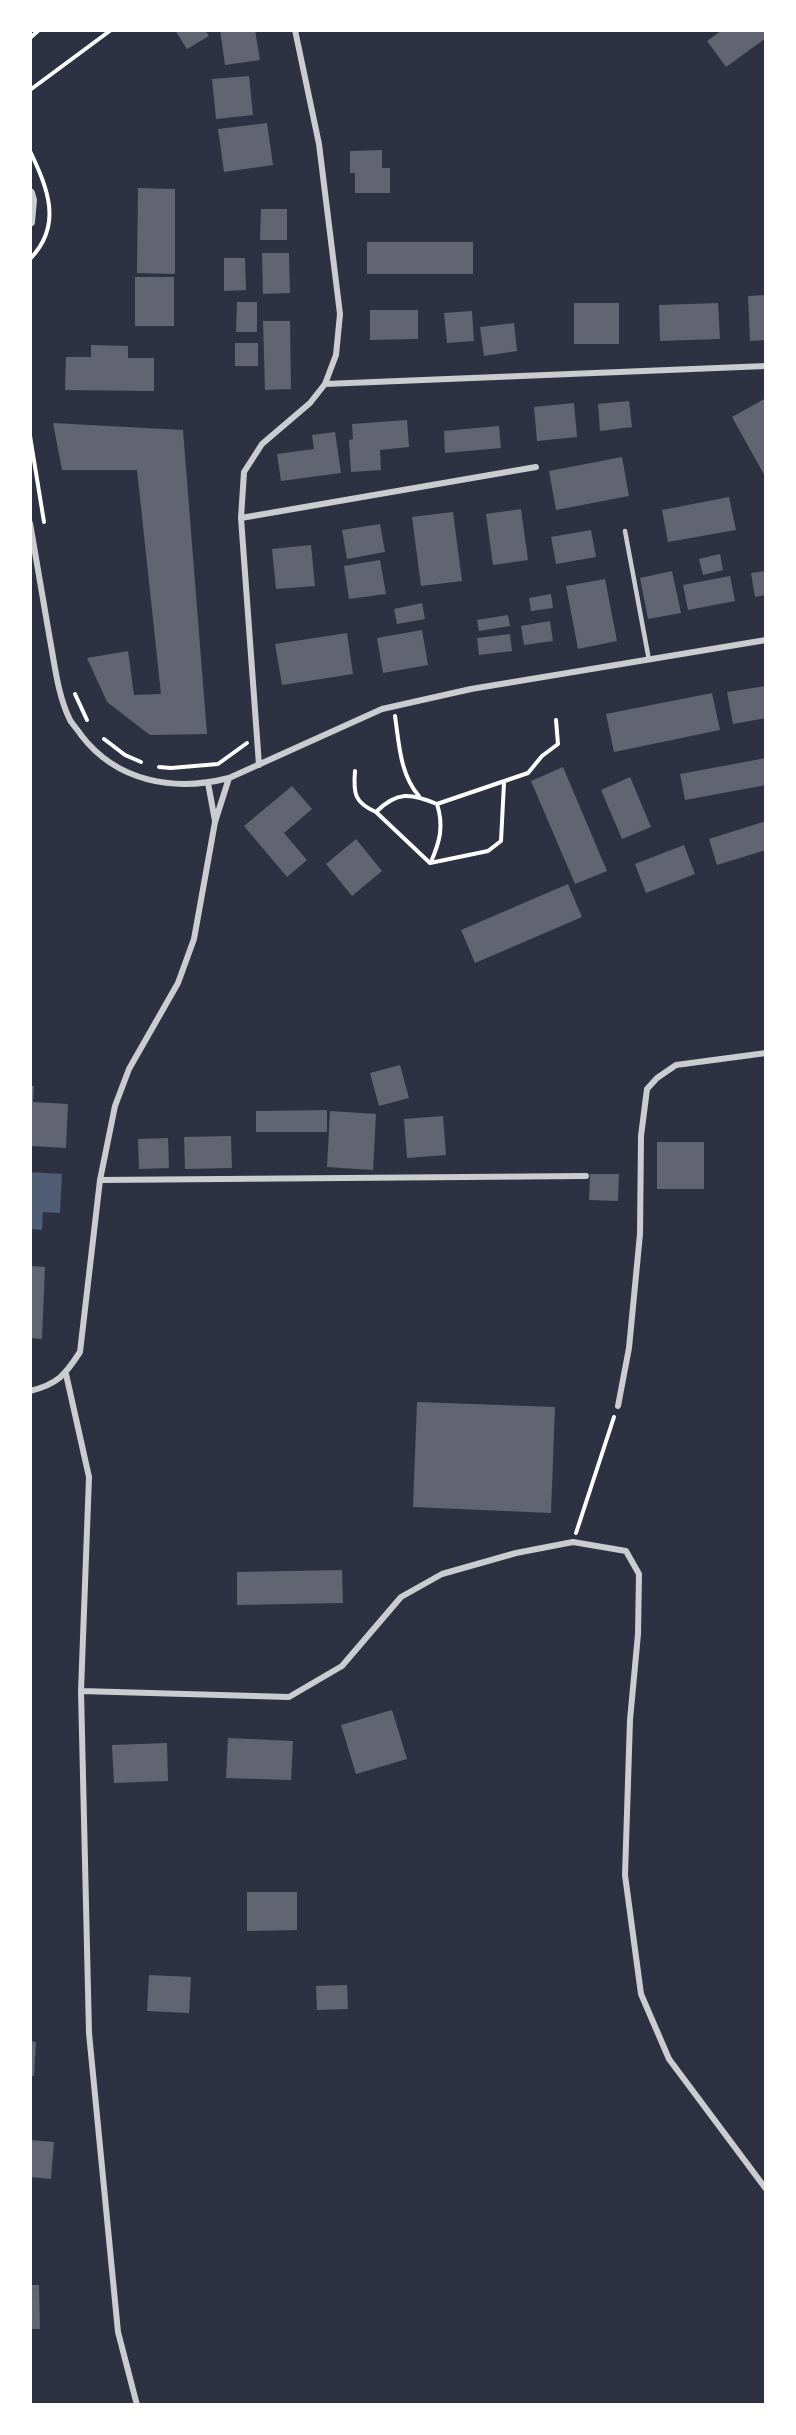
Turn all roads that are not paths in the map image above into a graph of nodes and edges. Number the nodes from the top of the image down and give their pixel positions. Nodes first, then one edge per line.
1 (295, 30) edge
2 (30, 193) edge
3 (30, 222) edge
4 (766, 366) edge
5 (325, 384) junction
6 (536, 467) dead end
7 (241, 518) junction
8 (30, 523) edge
9 (625, 531) dead end
10 (766, 640) edge
11 (649, 660) junction
12 (259, 765) junction
13 (229, 777) junction
14 (208, 783) junction
15 (216, 822) junction
16 (766, 1053) edge
17 (586, 1176) dead end
18 (100, 1180) junction
19 (66, 1374) junction
20 (30, 1391) edge
21 (618, 1406) road end
22 (81, 1691) junction
23 (766, 2190) edge
24 (137, 2405) edge

1 - 5 street
2 - 3 street
4 - 5 street
5 - 7 street
6 - 7 street
7 - 12 street
8 - 14 street
9 - 11 lane
10 - 11 street
11 - 12 street
12 - 13 street
13 - 14 street
13 - 15 street
14 - 15 street
15 - 18 street
16 - 21 street
17 - 18 street
18 - 19 street
19 - 20 street
19 - 22 street
22 - 23 street
22 - 24 street

